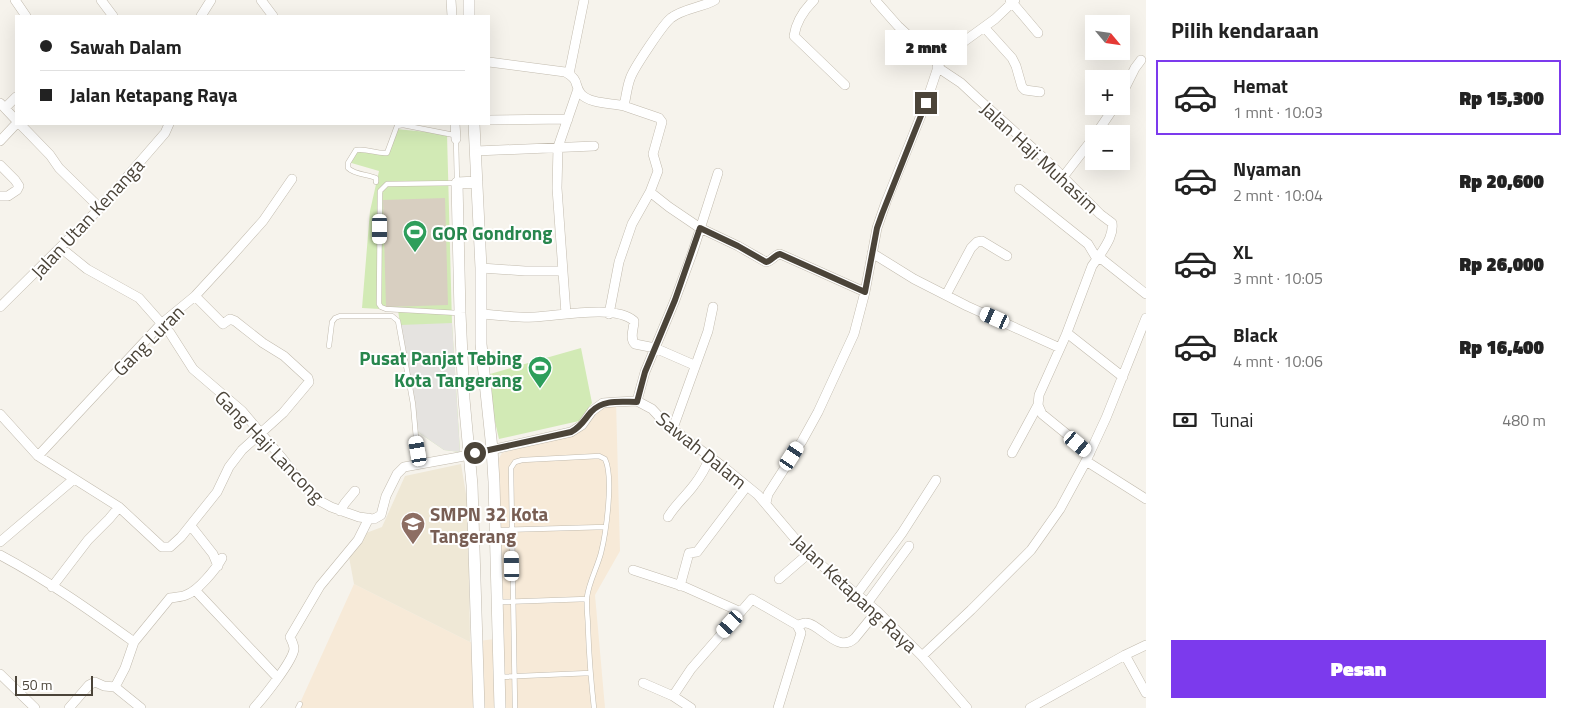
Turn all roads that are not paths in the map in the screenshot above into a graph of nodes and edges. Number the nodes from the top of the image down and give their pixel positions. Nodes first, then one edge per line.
1 (16, 0) edge
2 (101, 0) edge
3 (211, 0) edge
4 (260, 0) edge
5 (451, 0) edge
6 (469, 0) edge
7 (584, 0) edge
8 (715, 0) edge
9 (814, 0) edge
10 (875, 0) edge
11 (1012, 1) edge
12 (25, 15) edge
13 (112, 15) edge
14 (202, 15) edge
15 (272, 15) edge
16 (452, 15) edge
17 (469, 15) edge
18 (984, 27) junction
19 (1038, 33) dead end
20 (1141, 60) dead end
21 (490, 62) edge
22 (938, 66) junction
23 (569, 74) junction
24 (1130, 79) edge
25 (845, 86) dead end
26 (578, 89) junction
27 (1040, 92) dead end
28 (15, 98) edge
29 (2, 106) edge
30 (624, 106) junction
31 (568, 119) junction
32 (15, 120) edge
33 (490, 120) edge
34 (15, 124) edge
35 (20, 125) edge
36 (169, 125) edge
37 (455, 125) edge
38 (474, 125) edge
39 (456, 139) junction
40 (0, 141) edge
41 (594, 146) dead end
42 (558, 147) junction
43 (1085, 148) edge
44 (476, 151) junction
45 (0, 165) edge
46 (718, 173) dead end
47 (1063, 178) junction
48 (292, 179) dead end
49 (376, 182) dead end
50 (464, 183) junction
51 (1019, 189) dead end
52 (650, 192) junction
53 (0, 196) edge
54 (100, 208) junction
55 (700, 228) junction
56 (61, 248) junction
57 (872, 253) junction
58 (1007, 256) dead end
59 (1098, 259) junction
60 (481, 268) junction
61 (562, 271) junction
62 (865, 292) junction
63 (1146, 294) edge
64 (946, 295) junction
65 (195, 296) junction
66 (713, 307) dead end
67 (0, 308) edge
68 (460, 313) junction
69 (481, 314) junction
70 (566, 314) junction
71 (609, 314) junction
72 (1146, 319) edge
73 (161, 324) junction
74 (1067, 333) junction
75 (329, 346) dead end
76 (655, 348) junction
77 (1060, 348) junction
78 (694, 365) junction
79 (1123, 377) junction
80 (486, 397) junction
81 (464, 399) junction
82 (637, 402) junction
83 (1038, 405) junction
84 (0, 414) edge
85 (673, 428) junction
86 (260, 433) junction
87 (490, 450) junction
88 (1012, 452) dead end
89 (472, 454) junction
90 (38, 456) junction
91 (710, 456) junction
92 (1088, 457) junction
93 (420, 464) junction
94 (74, 479) junction
95 (936, 480) dead end
96 (492, 482) junction
97 (474, 484) junction
98 (747, 486) junction
99 (354, 491) dead end
100 (1146, 499) edge
101 (766, 503) junction
102 (119, 508) junction
103 (340, 511) junction
104 (668, 517) dead end
105 (369, 518) junction
106 (191, 526) junction
107 (605, 527) junction
108 (496, 530) junction
109 (512, 530) junction
110 (0, 542) edge
111 (909, 546) dead end
112 (808, 554) junction
113 (0, 555) edge
114 (633, 570) dead end
115 (779, 579) dead end
116 (680, 586) junction
117 (52, 587) junction
118 (195, 590) junction
119 (857, 594) junction
120 (587, 598) junction
121 (498, 602) junction
122 (513, 602) junction
123 (868, 602) junction
124 (877, 611) junction
125 (741, 612) junction
126 (797, 626) junction
127 (134, 642) junction
128 (1146, 645) edge
129 (1125, 655) junction
130 (922, 656) junction
131 (590, 673) junction
132 (0, 674) edge
133 (514, 676) junction
134 (278, 677) junction
135 (500, 677) junction
136 (643, 683) dead end
137 (115, 687) junction
138 (1146, 693) edge
139 (673, 696) junction
140 (961, 706) edge
141 (35, 708) edge
142 (69, 708) edge
143 (141, 708) edge
144 (254, 708) edge
145 (479, 708) edge
146 (500, 708) edge
147 (515, 708) edge
148 (594, 708) edge
149 (691, 708) edge
150 (778, 708) edge
151 (1030, 708) edge

1 - 12 street
2 - 13 street
3 - 14 street
4 - 15 street
5 - 16 street
6 - 17 street
7 - 23 street
8 - 30 street
9 - 25 street
10 - 22 street, Jalan Haji Muhasim
11 - 18 street
11 - 19 street
18 - 22 street
18 - 27 street
20 - 24 street
21 - 23 street
22 - 47 street, Jalan Haji Muhasim
22 - 57 street
23 - 26 street
26 - 30 street
26 - 31 street
28 - 29 street
29 - 32 street
30 - 52 street
31 - 33 street
31 - 42 street
34 - 40 street
35 - 54 street
36 - 54 street, Jalan Utan Kenanga
37 - 39 street
38 - 44 street
39 - 49 lane
39 - 50 lane
41 - 42 street
42 - 44 street
42 - 61 street
43 - 47 street
44 - 50 street
45 - 53 street
46 - 55 street
47 - 59 street, Jalan Haji Muhasim
48 - 65 street, Gang Luran
50 - 60 street
50 - 68 street
50 - 68 lane
51 - 59 street
52 - 55 street
52 - 71 street
54 - 56 street, Jalan Utan Kenanga
55 - 62 street
55 - 76 street
56 - 67 street, Jalan Utan Kenanga
56 - 73 street, Gang Haji Lancong
57 - 62 street
57 - 64 street
58 - 64 street
59 - 63 street
59 - 74 street
60 - 61 street
60 - 69 street
61 - 70 street
62 - 101 street
64 - 77 street
65 - 73 street, Gang Luran
65 - 86 street
66 - 78 street
68 - 81 street
69 - 70 street
69 - 80 street
70 - 71 street
71 - 76 street
72 - 79 street
73 - 86 street, Gang Haji Lancong
73 - 90 street, Gang Luran
74 - 77 street
74 - 79 street
75 - 93 lane
76 - 78 street
76 - 82 street
77 - 83 street
78 - 85 street
79 - 92 street
80 - 81 street
80 - 87 street
81 - 89 street
82 - 85 street, Sawah Dalam
82 - 87 street, Sawah Dalam
83 - 88 street
83 - 92 street
84 - 90 street
85 - 91 street, Sawah Dalam
86 - 103 street, Gang Haji Lancong
86 - 106 street
87 - 89 street, Sawah Dalam
87 - 96 street
89 - 93 street
89 - 97 street
90 - 94 street
91 - 98 street, Sawah Dalam
91 - 104 street
92 - 100 street
92 - 130 street
93 - 105 street
94 - 102 street
94 - 110 street
95 - 119 street
96 - 97 street
96 - 108 street
97 - 145 street
98 - 101 street, Sawah Dalam
98 - 116 street
99 - 103 street
101 - 112 street, Jalan Ketapang Raya
102 - 106 street
102 - 117 street
103 - 105 street, Gang Haji Lancong
105 - 134 street
106 - 118 street
107 - 109 lane
107 - 109 lane
107 - 120 lane
108 - 109 lane
108 - 121 street
109 - 122 lane
111 - 123 street
112 - 115 street
112 - 119 street, Jalan Ketapang Raya
113 - 117 street
114 - 116 street
116 - 125 street
117 - 127 street
118 - 127 street
118 - 134 street
119 - 123 street, Jalan Ketapang Raya
120 - 122 lane
120 - 131 lane
121 - 122 lane
121 - 135 street
122 - 133 lane
123 - 124 street, Jalan Ketapang Raya
124 - 126 street
124 - 130 street, Jalan Ketapang Raya
125 - 126 street
125 - 139 street
126 - 150 street
127 - 137 street
128 - 129 street
129 - 138 street
129 - 151 street
130 - 140 street, Jalan Ketapang Raya
131 - 133 lane
131 - 148 lane
132 - 141 street
133 - 135 lane
133 - 147 lane
134 - 144 street
135 - 146 street
136 - 139 street
137 - 142 street
137 - 143 street
139 - 149 street

